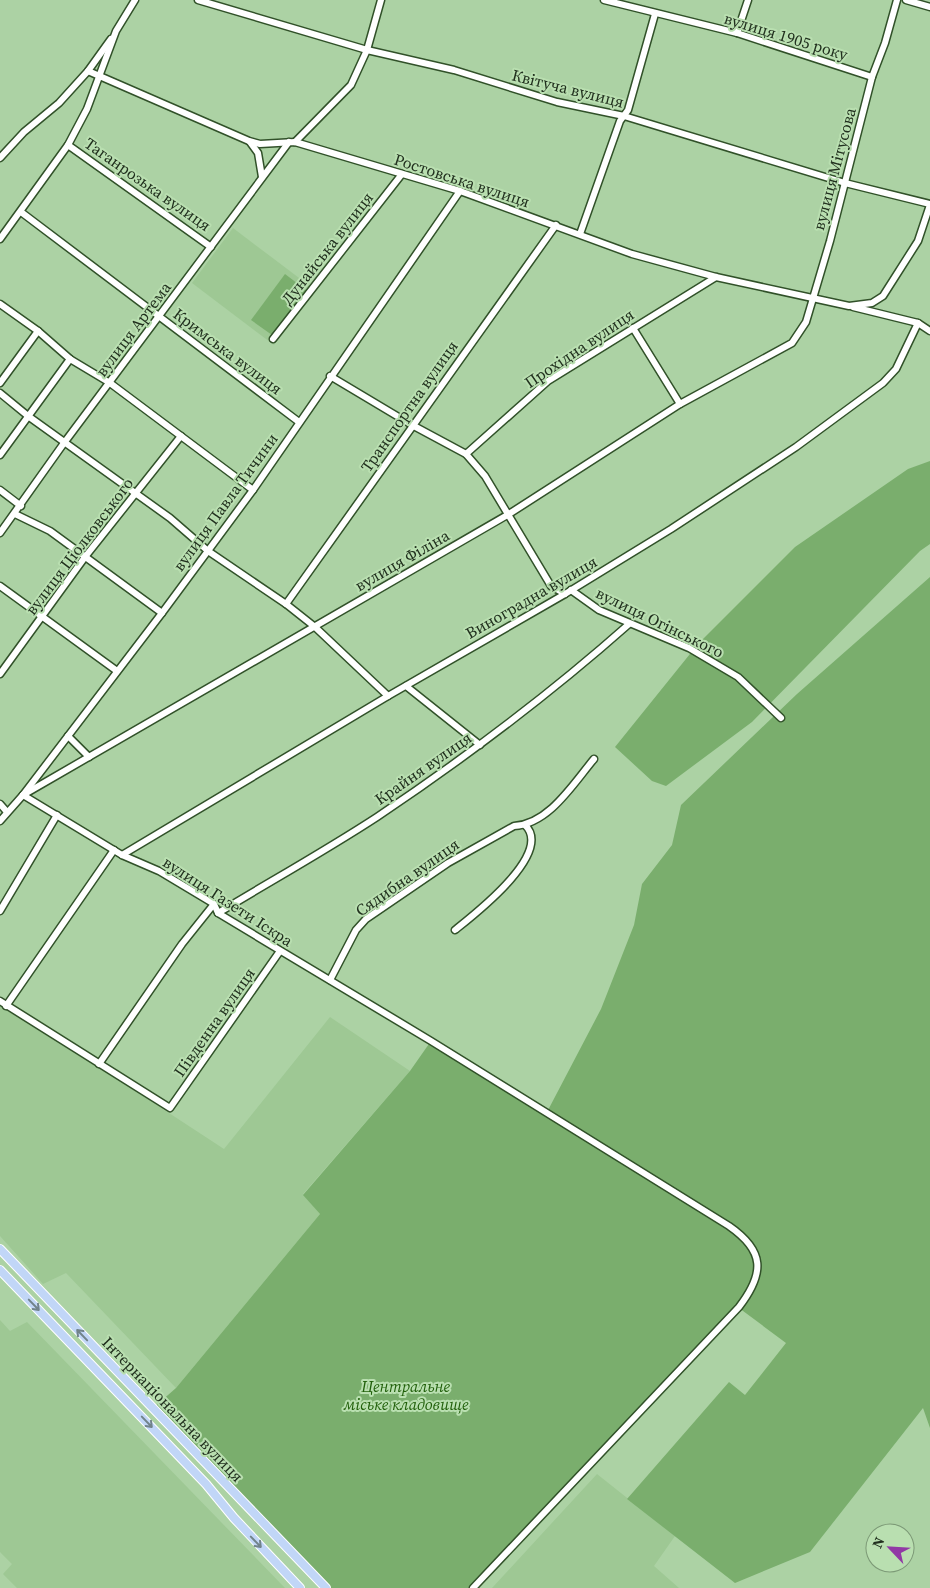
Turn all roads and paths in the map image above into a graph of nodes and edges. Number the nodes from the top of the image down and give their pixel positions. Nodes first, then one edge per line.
1 (135, 0) edge
2 (198, 0) edge
3 (380, 0) edge
4 (604, 0) edge
5 (748, 0) edge
6 (897, 0) edge
7 (906, 0) edge
8 (930, 7) edge
9 (655, 14) junction
10 (116, 32) junction
11 (737, 33) junction
12 (367, 50) junction
13 (88, 71) junction
14 (99, 76) junction
15 (872, 77) junction
16 (624, 116) junction
17 (249, 142) junction
18 (292, 142) junction
19 (267, 144) junction
20 (68, 145) junction
21 (258, 153) junction
22 (0, 158) edge
23 (274, 161) junction
24 (402, 174) junction
25 (262, 177) junction
26 (845, 183) junction
27 (460, 191) junction
28 (930, 204) edge
29 (21, 212) junction
30 (556, 225) junction
31 (580, 234) junction
32 (0, 239) edge
33 (211, 246) junction
34 (716, 277) junction
35 (813, 298) junction
36 (0, 304) edge
37 (849, 306) junction
38 (159, 316) junction
39 (918, 323) junction
40 (633, 328) junction
41 (38, 331) junction
42 (930, 331) edge
43 (273, 339) dead end
44 (792, 343) joint
45 (70, 359) junction
46 (330, 376) junction
47 (0, 383) edge
48 (110, 383) junction
49 (0, 393) edge
50 (680, 404) junction
51 (28, 416) junction
52 (299, 422) junction
53 (412, 425) junction
54 (181, 436) junction
55 (64, 443) junction
56 (466, 454) junction
57 (0, 455) edge
58 (0, 490) edge
59 (253, 490) junction
60 (135, 493) junction
61 (21, 506) junction
62 (14, 514) junction
63 (509, 514) junction
64 (0, 533) edge
65 (208, 551) junction
66 (86, 557) junction
67 (0, 586) edge
68 (571, 590) junction
69 (565, 594) junction
70 (286, 604) junction
71 (162, 613) junction
72 (44, 616) junction
73 (629, 624) junction
74 (315, 627) junction
75 (117, 671) junction
76 (0, 674) edge
77 (406, 686) junction
78 (388, 696) junction
79 (781, 718) dead end
80 (68, 736) junction
81 (480, 745) junction
82 (89, 757) junction
83 (594, 759) dead end
84 (23, 795) junction
85 (0, 804) edge
86 (6, 812) junction
87 (57, 815) junction
88 (0, 821) edge
89 (525, 826) junction
90 (114, 850) junction
91 (122, 854) junction
92 (214, 904) junction
93 (0, 911) edge
94 (218, 913) junction
95 (455, 930) dead end
96 (280, 951) junction
97 (330, 980) junction
98 (0, 1001) edge
99 (6, 1006) junction
100 (99, 1064) junction
101 (0, 1250) edge
102 (0, 1270) edge
103 (300, 1588) edge
104 (326, 1588) edge
105 (473, 1588) edge

1 - 10 street
2 - 12 street, Квітуча вулиця
3 - 12 street, вулиця Артема
4 - 9 street, вулиця 1905 року
5 - 11 street
6 - 15 street, вулиця Мітусова
7 - 8 street
9 - 11 street, вулиця 1905 року
9 - 16 street
10 - 13 street
10 - 14 street
11 - 15 street, вулиця 1905 року
12 - 16 street, Квітуча вулиця
12 - 18 street, вулиця Артема
13 - 14 street, Ростовська вулиця
13 - 22 street
14 - 17 street, Ростовська вулиця
14 - 20 street
15 - 26 street, вулиця Мітусова
16 - 26 street, Квітуча вулиця
16 - 31 street
17 - 19 street, Ростовська вулиця
17 - 21 street
18 - 19 street, Ростовська вулиця
18 - 23 street, вулиця Артема
18 - 24 street, Ростовська вулиця
19 - 21 street
19 - 23 street
20 - 29 street
20 - 33 street, Таганрозька вулиця
21 - 25 street
23 - 25 street, вулиця Артема
24 - 27 street, Ростовська вулиця
24 - 43 street, Дунайська вулиця
25 - 33 street, вулиця Артема
26 - 28 street, Квітуча вулиця
26 - 35 street, вулиця Мітусова
27 - 30 street, Ростовська вулиця
27 - 46 street, вулиця Павла Тичини
28 - 37 street
29 - 32 street
29 - 38 street, Кримська вулиця
30 - 31 street, Ростовська вулиця
30 - 53 street, Транспортна вулиця
31 - 34 street, Ростовська вулиця
33 - 38 street, вулиця Артема
34 - 35 street, Ростовська вулиця
34 - 40 street, Прохідна вулиця
35 - 37 street, Ростовська вулиця
35 - 44 street, вулиця Мітусова
36 - 41 street
37 - 39 street
38 - 48 street, вулиця Артема
38 - 52 street, Кримська вулиця
39 - 42 street
39 - 68 street, Виноградна вулиця
40 - 50 street
40 - 56 street, Прохідна вулиця
41 - 45 street
41 - 47 street
44 - 50 street, вулиця Філіна
45 - 48 street
45 - 51 street
46 - 52 street, вулиця Павла Тичини
46 - 53 street
48 - 54 street
48 - 55 street, вулиця Артема
49 - 51 street
50 - 63 street, вулиця Філіна
51 - 55 street
51 - 57 street
52 - 59 street, вулиця Павла Тичини
53 - 56 street
53 - 70 street, Транспортна вулиця
54 - 59 street
54 - 60 street, вулиця Ціолковського
55 - 60 street
55 - 61 street, вулиця Артема
56 - 63 street
58 - 61 street
59 - 65 street, вулиця Павла Тичини
60 - 65 street
60 - 66 street, вулиця Ціолковського
61 - 62 street, вулиця Артема
62 - 64 street, вулиця Артема
62 - 66 street
63 - 69 street
63 - 74 street, вулиця Філіна
65 - 70 street
65 - 71 street, вулиця Павла Тичини
66 - 71 street
66 - 72 street, вулиця Ціолковського
67 - 72 street
68 - 69 street, Виноградна вулиця
68 - 73 street, вулиця Огінського
69 - 77 street, Виноградна вулиця
70 - 74 street
71 - 75 street, вулиця Павла Тичини
72 - 75 street
72 - 76 street, вулиця Ціолковського
73 - 79 street, вулиця Огінського
73 - 81 street, Крайня вулиця
74 - 78 street
74 - 82 street, вулиця Філіна
75 - 80 street, вулиця Павла Тичини
77 - 78 street, Виноградна вулиця
77 - 81 street
78 - 91 street, Виноградна вулиця
80 - 82 street
80 - 84 street, вулиця Павла Тичини
81 - 94 street, Крайня вулиця
82 - 84 street, вулиця Філіна
83 - 89 street, Сядибна вулиця
84 - 86 street, вулиця Павла Тичини
84 - 87 street, вулиця Газети Іскра
85 - 86 street
86 - 88 street, вулиця Павла Тичини
87 - 90 street, вулиця Газети Іскра
87 - 93 street
89 - 95 street
89 - 97 street, Сядибна вулиця
90 - 91 street, вулиця Газети Іскра
90 - 99 street
91 - 92 street, вулиця Газети Іскра
92 - 94 street, вулиця Газети Іскра
92 - 100 street
94 - 96 street, вулиця Газети Іскра
96 - 97 street, вулиця Газети Іскра
96 - 100 street, Південна вулиця
97 - 105 street, вулиця Газети Іскра
98 - 99 street
99 - 100 street
104 -> 101 main road, Інтернаціональна вулиця
102 -> 103 main road, Інтернаціональна вулиця

